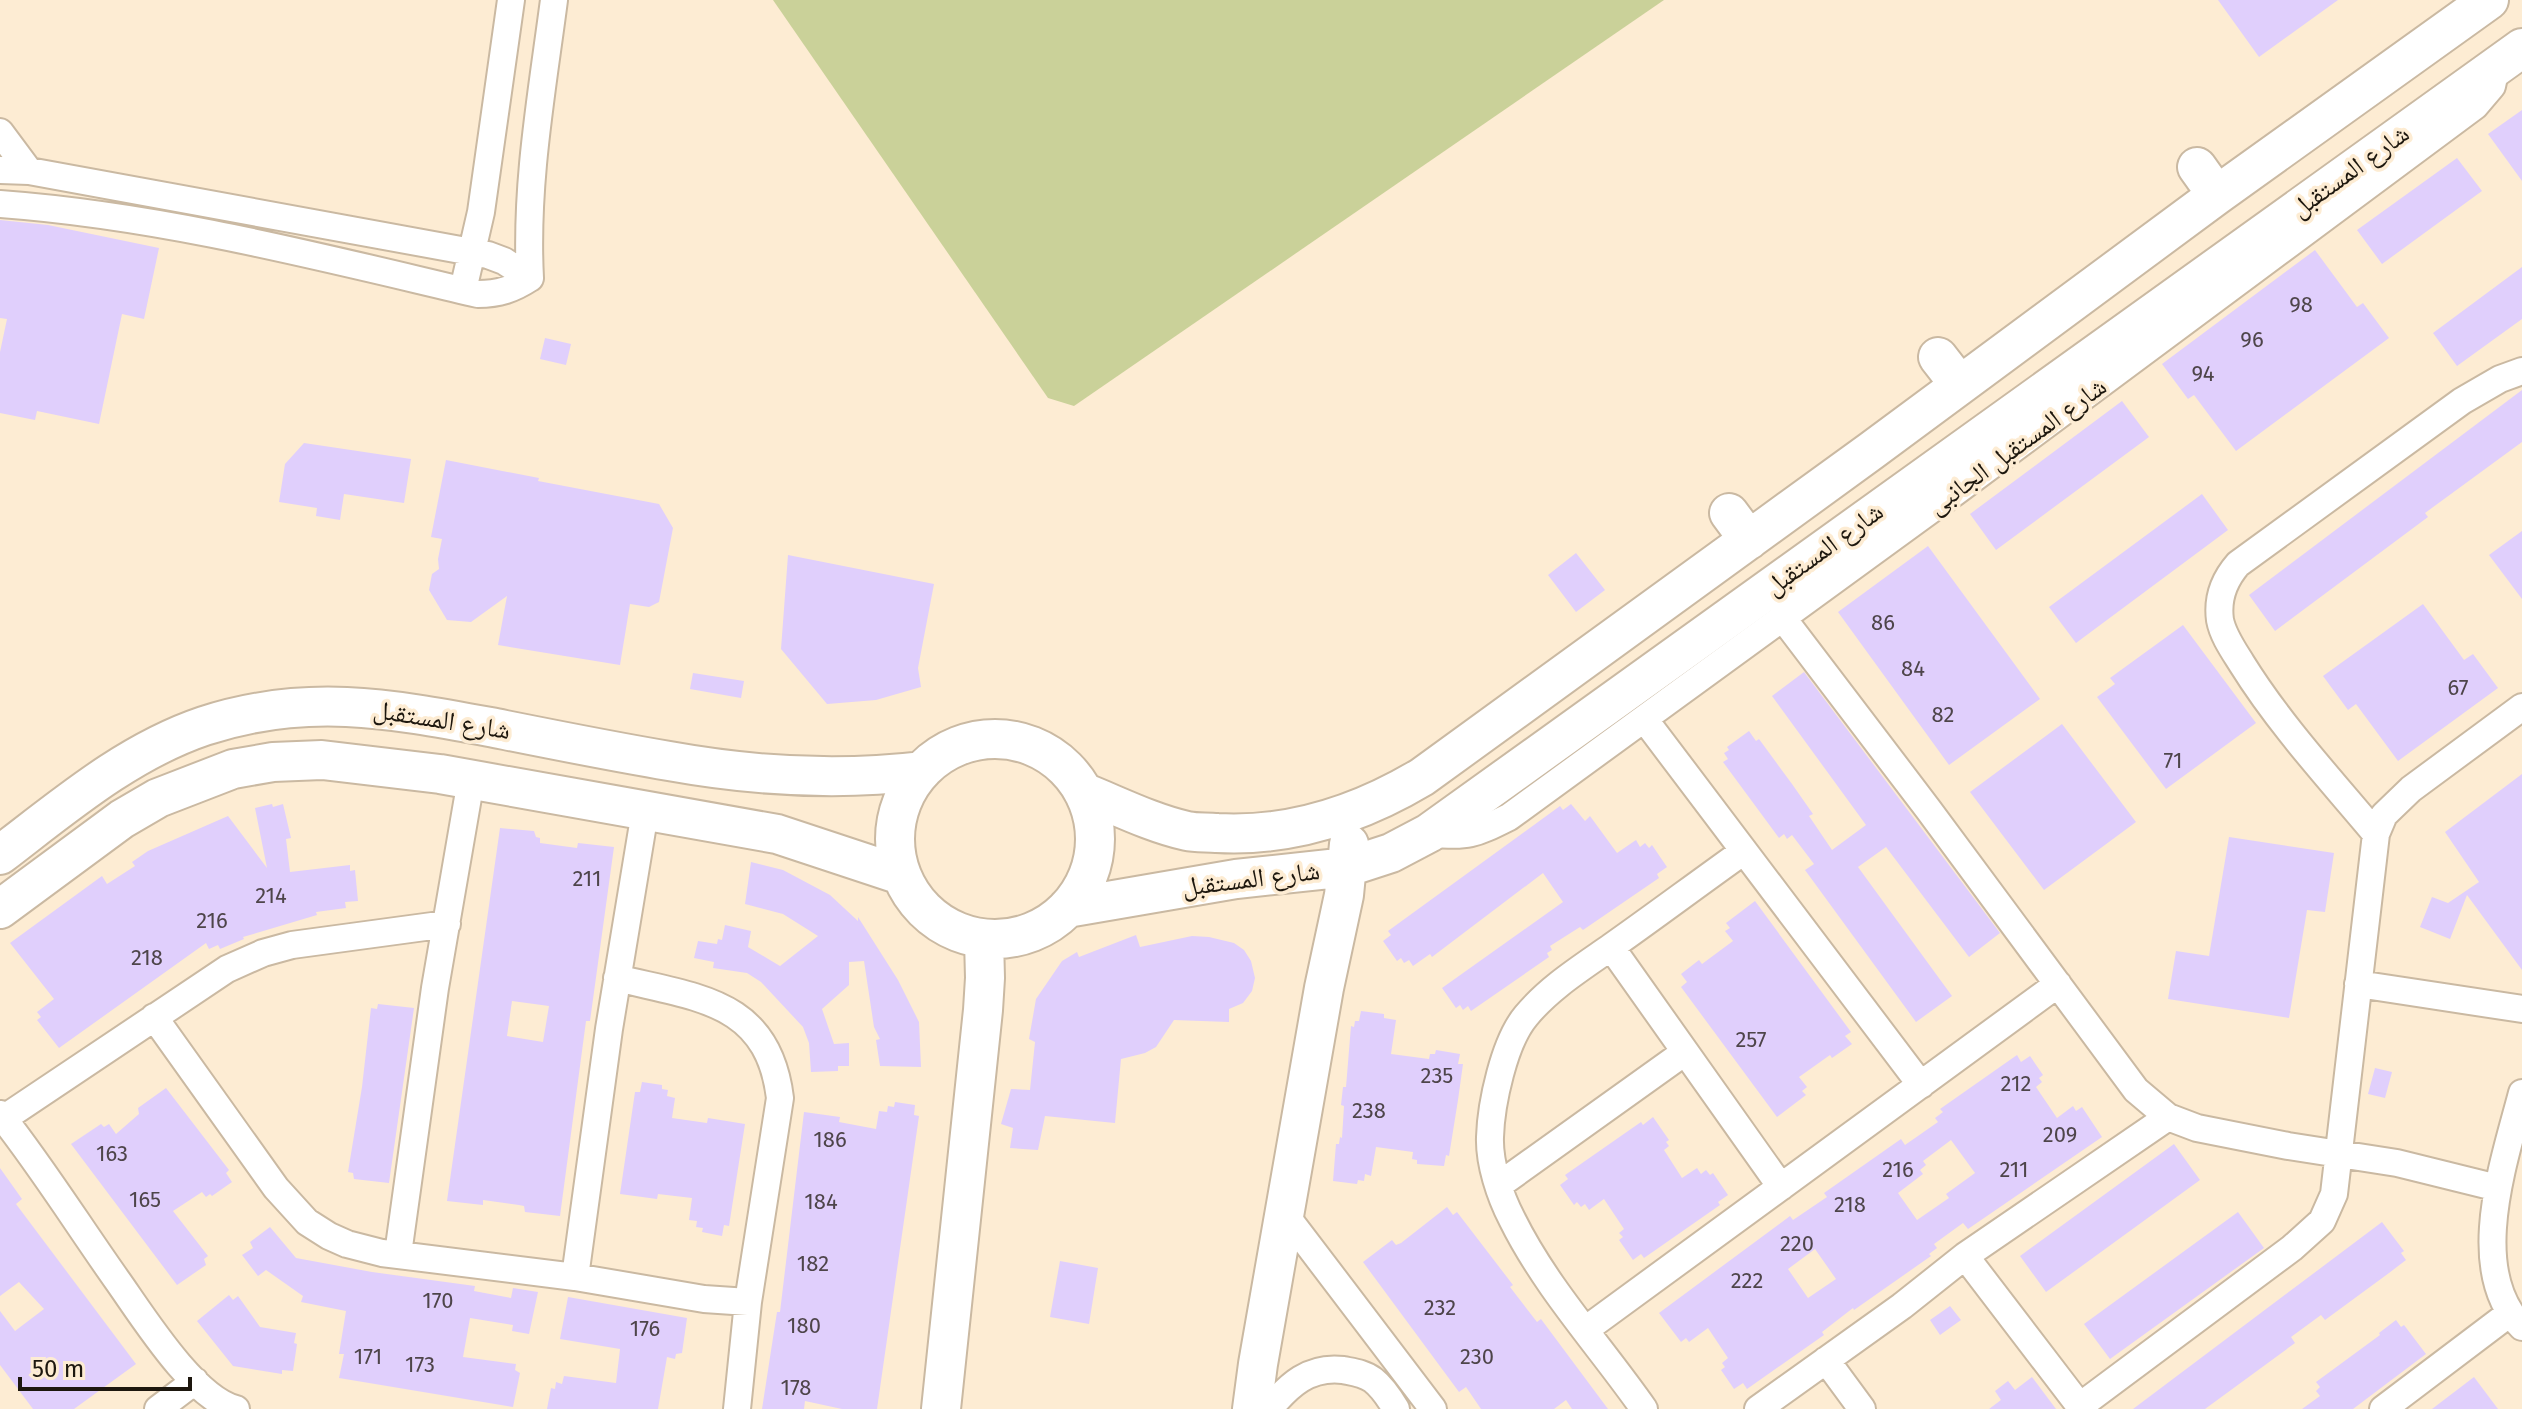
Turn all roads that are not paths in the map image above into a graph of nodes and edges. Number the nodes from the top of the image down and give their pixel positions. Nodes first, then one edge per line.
1 (511, 0) edge
2 (554, 0) edge
3 (2489, 0) edge
4 (2509, 57) edge
5 (0, 132) edge
6 (0, 170) edge
7 (29, 171) junction
8 (0, 204) edge
9 (471, 252) junction
10 (530, 278) junction
11 (463, 290) junction
12 (2522, 371) edge
13 (1871, 451) junction
14 (1903, 492) junction
15 (1782, 617) junction
16 (2522, 707) edge
17 (1645, 720) junction
18 (922, 771) junction
19 (471, 780) junction
20 (1083, 792) junction
21 (645, 812) junction
22 (1350, 812) junction
23 (1429, 833) junction
24 (2376, 834) junction
25 (1744, 851) junction
26 (0, 855) edge
27 (1348, 867) junction
28 (901, 875) junction
29 (1067, 908) junction
30 (0, 909) edge
31 (447, 924) junction
32 (984, 939) junction
33 (1611, 947) junction
34 (617, 978) junction
35 (2058, 984) junction
36 (2358, 984) junction
37 (2522, 1009) edge
38 (154, 1017) junction
39 (1685, 1052) junction
40 (1921, 1085) junction
41 (2522, 1093) edge
42 (2, 1117) edge
43 (2168, 1117) junction
44 (2338, 1155) junction
45 (1499, 1185) junction
46 (1781, 1187) junction
47 (2498, 1188) junction
48 (1284, 1213) junction
49 (398, 1254) junction
50 (1965, 1256) junction
51 (575, 1277) junction
52 (748, 1302) junction
53 (2516, 1320) edge
54 (1585, 1330) junction
55 (1826, 1360) junction
56 (195, 1381) junction
57 (940, 1407) edge
58 (228, 1408) edge
59 (2081, 1408) edge
60 (158, 1409) edge
61 (737, 1409) edge
62 (1252, 1409) edge
63 (1269, 1409) edge
64 (1396, 1409) edge
65 (1433, 1409) edge
66 (1644, 1409) edge
67 (1758, 1409) edge
68 (1862, 1409) edge
69 (2383, 1409) edge

1 - 9 street
2 - 10 street
3 - 13 street, شارع المستقبل
4 - 14 street, شارع المستقبل
4 - 15 street, شارع المستقبل الجانبى
5 - 7 street
6 - 7 street
7 - 9 street
8 - 11 street
9 - 10 street
9 - 11 street
10 - 11 street
12 - 24 street
13 - 14 street
13 - 22 street, شارع المستقبل
14 - 23 street, شارع المستقبل
15 - 17 street, شارع المستقبل الجانبى
15 - 35 street
16 - 24 street
17 - 23 street, شارع المستقبل الجانبى
17 - 25 street
18 - 20 street
18 - 26 street, شارع المستقبل
18 - 28 street
19 - 21 street, شارع المستقبل
19 - 30 street, شارع المستقبل
19 - 31 street
20 - 22 street, شارع المستقبل
20 - 29 street
21 - 28 street, شارع المستقبل
21 - 34 street
22 - 27 street
23 - 27 street, شارع المستقبل
24 - 36 street
25 - 33 street
25 - 40 street
27 - 29 street, شارع المستقبل
27 - 48 street
28 - 32 street
29 - 32 street
31 - 38 street
31 - 49 street
32 - 57 street
33 - 39 street
33 - 45 street
34 - 51 street
34 - 52 street
35 - 40 street
35 - 43 street
36 - 37 street
36 - 44 street
38 - 42 street
38 - 49 street
39 - 45 street
39 - 46 street
40 - 46 street
41 - 47 street
42 - 56 street
43 - 44 street
43 - 50 street
44 - 47 street
44 - 59 street
45 - 54 street
46 - 54 street
47 - 53 street
48 - 62 street
48 - 65 street
49 - 51 street
50 - 55 street
50 - 59 street
51 - 52 street
52 - 61 street
53 - 69 street
54 - 66 street
55 - 67 street
55 - 68 street
56 - 58 street
56 - 60 street
63 - 64 street

